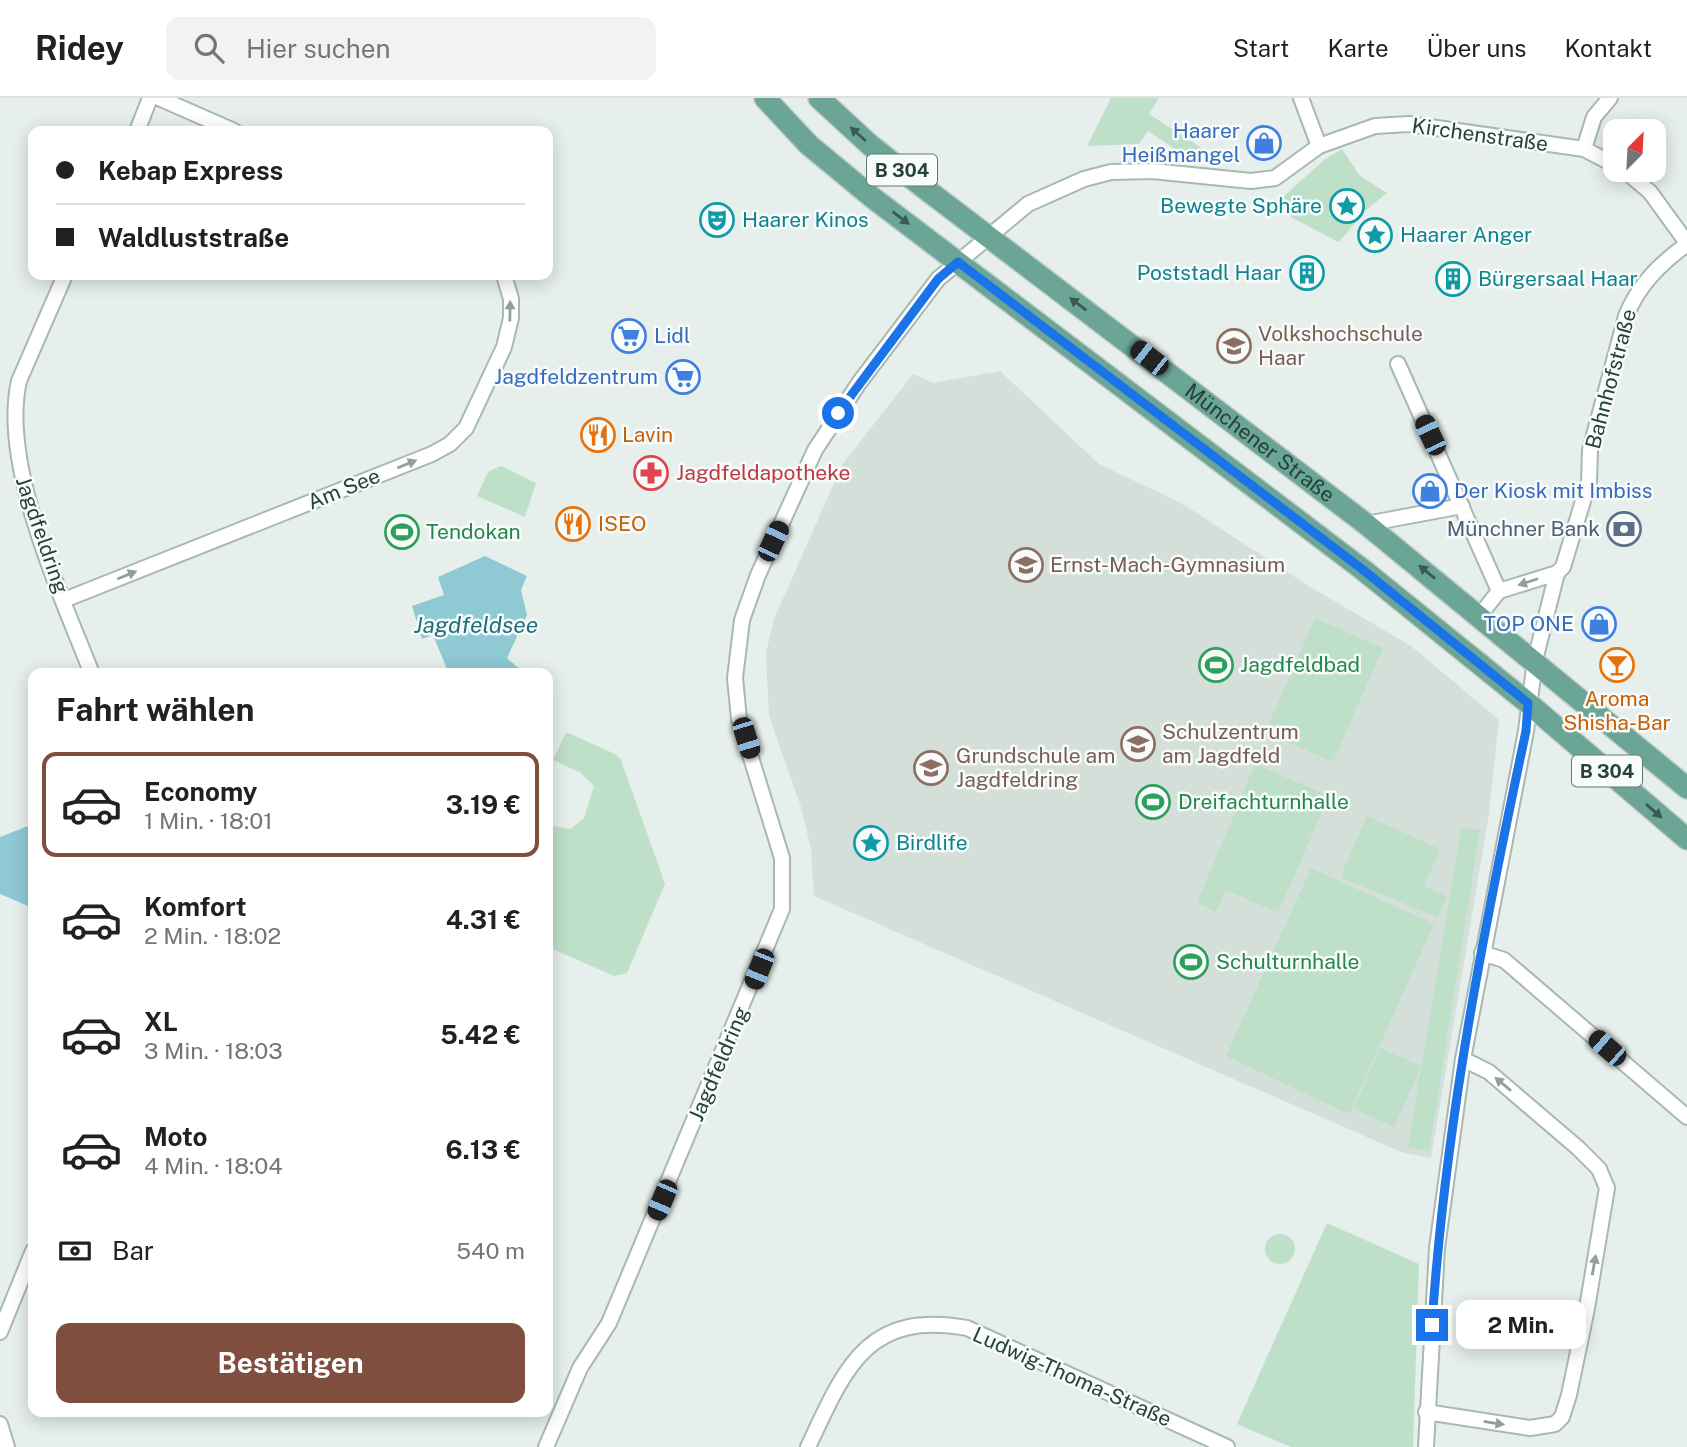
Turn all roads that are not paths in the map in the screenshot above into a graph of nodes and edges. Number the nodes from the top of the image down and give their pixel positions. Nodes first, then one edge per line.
1 (150, 98) edge
2 (159, 98) edge
3 (765, 98) edge
4 (819, 98) edge
5 (1301, 98) edge
6 (1610, 98) edge
7 (140, 126) edge
8 (223, 126) edge
9 (1319, 146) junction
10 (1584, 149) junction
11 (1603, 159) edge
12 (1638, 182) edge
13 (989, 237) junction
14 (1687, 244) edge
15 (958, 262) junction
16 (63, 280) edge
17 (505, 280) edge
18 (1398, 364) dead end
19 (7, 430) edge
20 (1462, 506) junction
21 (1366, 524) junction
22 (1557, 573) junction
23 (1500, 591) junction
24 (64, 600) junction
25 (1480, 615) junction
26 (1535, 660) junction
27 (90, 668) edge
28 (1528, 703) junction
29 (1687, 788) edge
30 (1687, 839) edge
31 (1482, 953) junction
32 (1462, 1059) junction
33 (1687, 1116) edge
34 (28, 1263) edge
35 (0, 1332) edge
36 (1426, 1412) junction
37 (0, 1424) edge
38 (7, 1447) edge
39 (546, 1447) edge
40 (808, 1447) edge
41 (1227, 1447) edge
42 (1426, 1447) edge

1 - 7 street
2 - 8 street
3 -> 15 main road, Münchener Straße / B 304
13 -> 4 main road, Münchener Straße / B 304
5 - 9 street
6 - 10 street
9 - 10 street, Kirchenstraße
9 - 13 street, Kirchenstraße
10 - 11 street, Kirchenstraße
12 - 14 street
13 - 15 street, Jagdfeldring
21 -> 13 main road, Münchener Straße / B 304
14 - 22 street, Bahnhofstraße
15 - 28 main road, Münchener Straße / B 304
15 - 39 street, Jagdfeldring
16 - 19 street, Jagdfeldring
24 -> 17 street, Am See
18 - 20 street
19 - 24 street, Jagdfeldring
20 - 21 street
20 - 23 street
25 -> 21 main road, Münchener Straße / B 304
22 -> 23 street
22 - 26 street, Bahnhofstraße
23 - 25 street
24 - 27 street, Jagdfeldring
25 - 26 main road, Münchener Straße / B 304
26 - 28 street, Bahnhofstraße
26 - 29 main road, B 304
28 -> 30 main road, B 304
28 - 31 street, Bahnhofstraße
31 - 32 street, Bahnhofstraße
31 - 33 street
32 - 36 street, Bahnhofstraße
36 -> 32 street
34 - 35 street
36 - 42 street, Bahnhofstraße
37 - 38 street
40 - 41 street, Ludwig-Thoma-Straße

